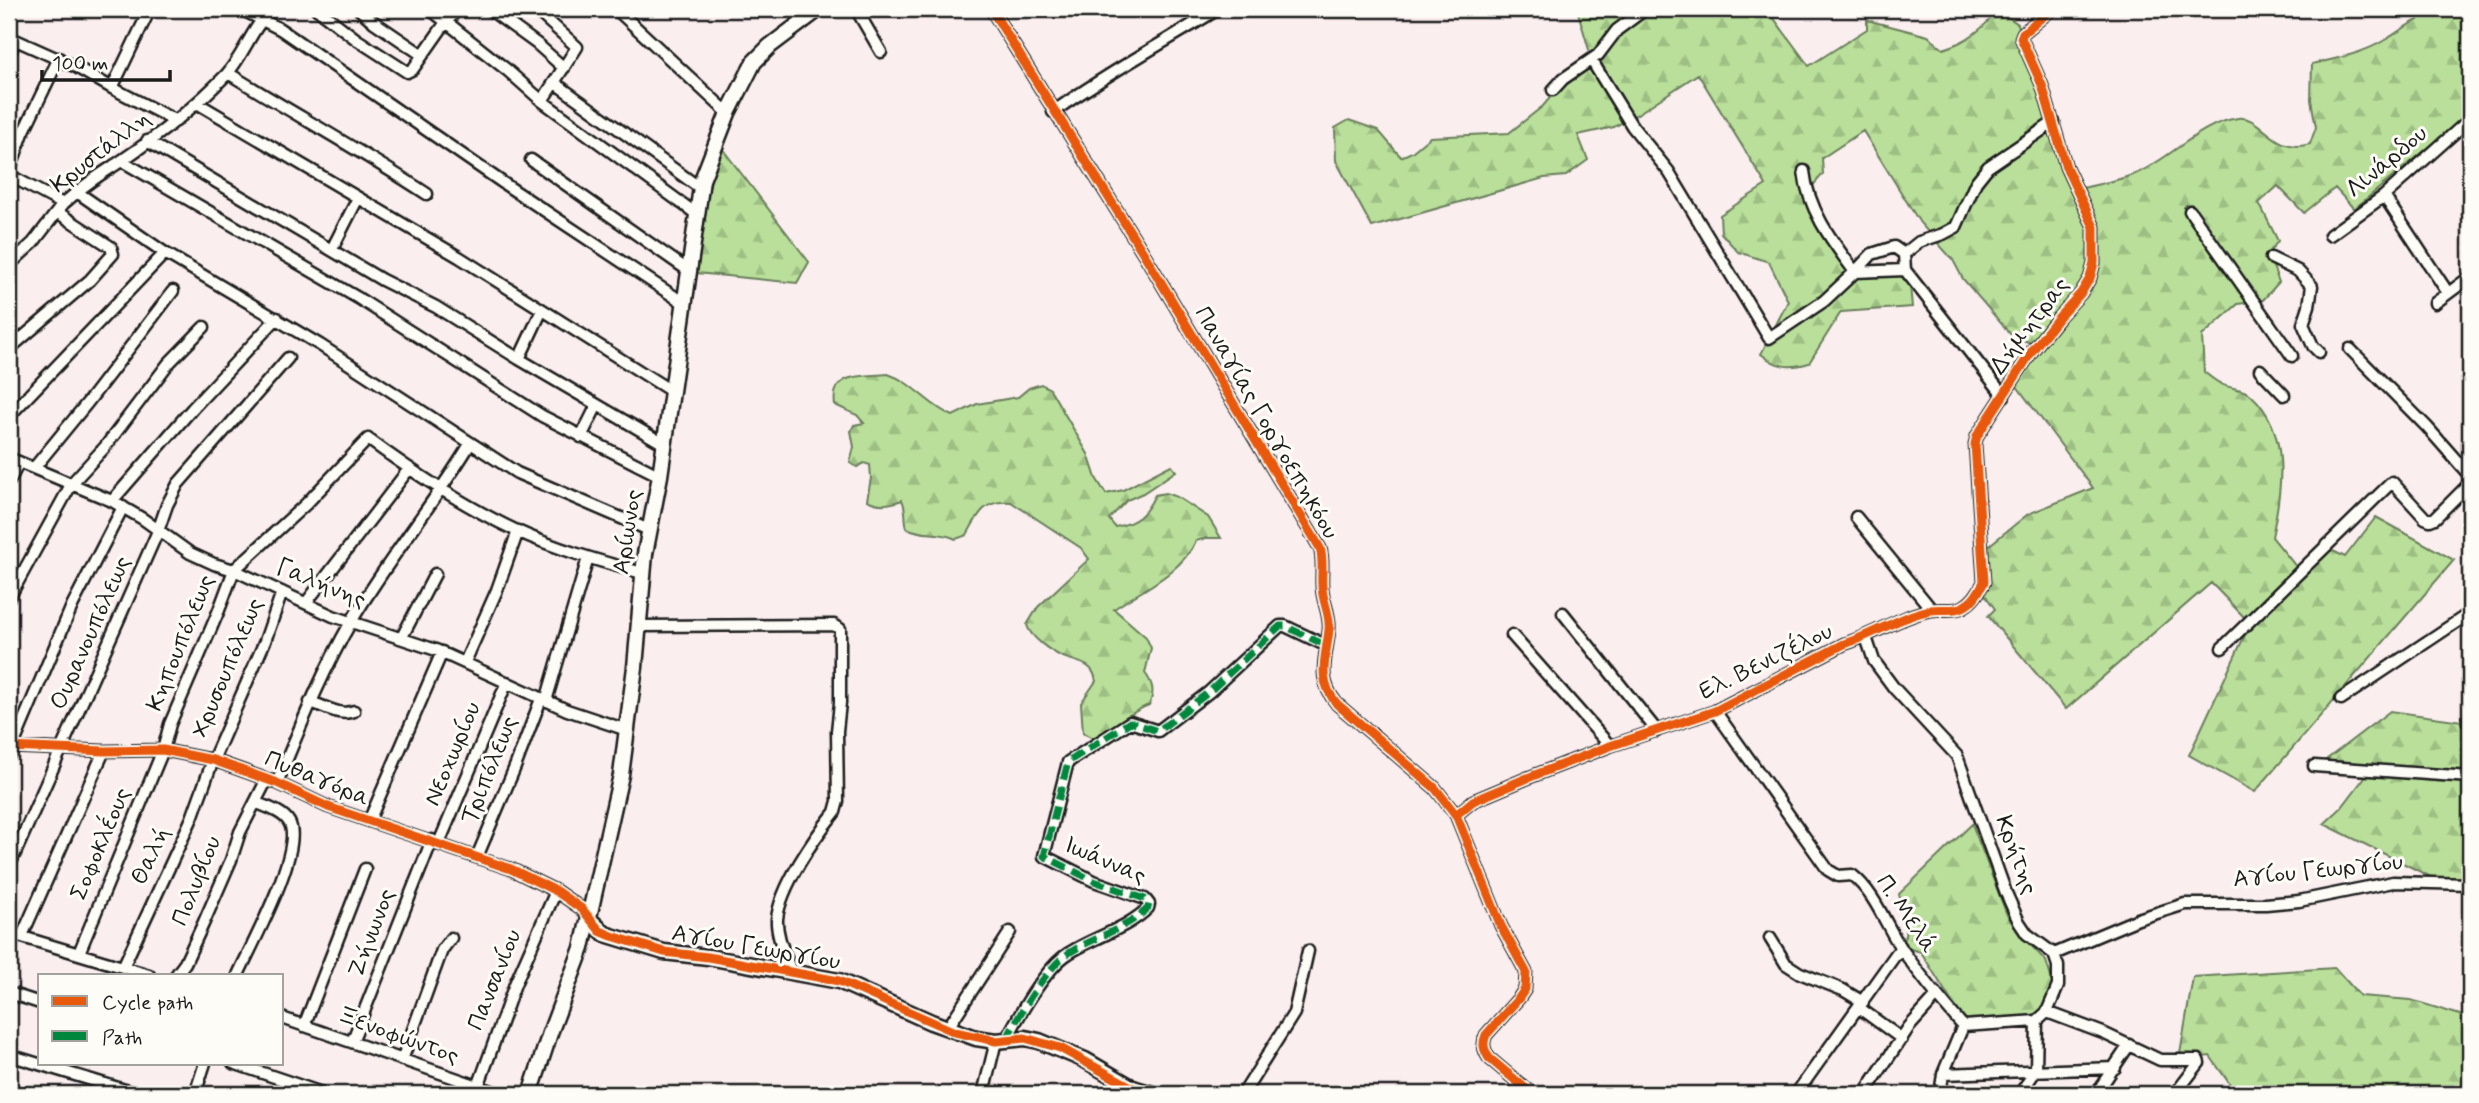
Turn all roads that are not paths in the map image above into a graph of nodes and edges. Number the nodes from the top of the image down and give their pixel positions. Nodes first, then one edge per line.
1 (150, 9) edge
2 (240, 9) edge
3 (272, 9) edge
4 (317, 9) edge
5 (359, 9) edge
6 (430, 9) edge
7 (458, 9) edge
8 (535, 9) edge
9 (617, 9) edge
10 (819, 9) edge
11 (856, 9) edge
12 (991, 9) edge
13 (1218, 9) edge
14 (1642, 9) edge
15 (2052, 9) edge
16 (492, 10) edge
17 (261, 18) junction
18 (446, 22) junction
19 (12, 38) edge
20 (881, 52) dead end
21 (421, 54) junction
22 (9, 55) edge
23 (59, 58) junction
24 (1592, 61) junction
25 (564, 68) junction
26 (228, 73) junction
27 (555, 83) junction
28 (112, 89) junction
29 (1553, 90) dead end
30 (542, 101) junction
31 (197, 103) junction
32 (1053, 112) junction
33 (728, 113) junction
34 (2470, 120) edge
35 (176, 121) junction
36 (2054, 122) junction
37 (147, 141) junction
38 (122, 160) junction
39 (531, 160) dead end
40 (1804, 171) dead end
41 (9, 173) edge
42 (700, 188) junction
43 (77, 192) junction
44 (427, 194) dead end
45 (2384, 196) junction
46 (358, 198) junction
47 (60, 208) junction
48 (2190, 211) dead end
49 (695, 212) junction
50 (2330, 235) dead end
51 (332, 250) junction
52 (165, 253) junction
53 (1904, 254) junction
54 (2272, 258) dead end
55 (9, 265) edge
56 (1905, 270) junction
57 (689, 271) junction
58 (1855, 272) junction
59 (2470, 277) edge
60 (173, 290) dead end
61 (2448, 292) junction
62 (684, 303) junction
63 (2435, 303) dead end
64 (542, 310) junction
65 (277, 318) junction
66 (204, 327) dead end
67 (9, 349) edge
68 (2350, 349) dead end
69 (2319, 352) dead end
70 (2292, 356) dead end
71 (288, 358) dead end
72 (519, 359) junction
73 (2260, 370) dead end
74 (671, 391) junction
75 (2284, 395) dead end
76 (2004, 396) junction
77 (597, 405) junction
78 (10, 414) edge
79 (580, 437) junction
80 (470, 444) junction
81 (663, 444) junction
82 (9, 458) edge
83 (19, 463) junction
84 (34, 468) junction
85 (409, 469) junction
86 (660, 476) junction
87 (2470, 476) edge
88 (9, 482) edge
89 (72, 483) junction
90 (2470, 483) edge
91 (442, 490) junction
92 (112, 501) junction
93 (123, 507) junction
94 (1856, 517) dead end
95 (649, 530) junction
96 (158, 531) junction
97 (518, 531) junction
98 (588, 558) junction
99 (234, 570) junction
100 (642, 573) junction
101 (435, 574) dead end
102 (282, 592) junction
103 (9, 598) edge
104 (306, 603) junction
105 (1932, 610) junction
106 (2470, 613) edge
107 (1563, 614) dead end
108 (351, 622) junction
109 (638, 625) junction
110 (1512, 635) dead end
111 (402, 637) junction
112 (1866, 637) junction
113 (1325, 645) junction
114 (2221, 648) dead end
115 (442, 652) junction
116 (465, 663) junction
117 (507, 682) junction
118 (2341, 699) dead end
119 (543, 700) junction
120 (310, 702) junction
121 (354, 711) dead end
122 (1715, 711) junction
123 (627, 730) junction
124 (1657, 731) junction
125 (1610, 746) junction
126 (10, 750) edge
127 (163, 750) junction
128 (62, 751) junction
129 (104, 751) junction
130 (213, 760) junction
131 (2314, 766) dead end
132 (2470, 777) edge
133 (272, 781) junction
134 (257, 803) junction
135 (1456, 815) junction
136 (369, 821) junction
137 (435, 841) junction
138 (477, 857) junction
139 (9, 867) edge
140 (365, 869) dead end
141 (2470, 884) edge
142 (556, 891) junction
143 (589, 919) junction
144 (1010, 932) dead end
145 (9, 933) edge
146 (22, 936) junction
147 (451, 938) dead end
148 (1770, 938) dead end
149 (1901, 947) junction
150 (1308, 951) dead end
151 (79, 953) junction
152 (2054, 954) junction
153 (123, 967) junction
154 (791, 972) junction
155 (146, 974) edge
156 (177, 974) edge
157 (237, 974) edge
158 (9, 993) edge
159 (1937, 996) junction
160 (38, 1002) edge
161 (1860, 1005) junction
162 (2047, 1012) junction
163 (284, 1019) edge
164 (2037, 1021) junction
165 (304, 1026) junction
166 (1963, 1026) junction
167 (947, 1029) junction
168 (1902, 1039) junction
169 (1001, 1040) junction
170 (352, 1042) junction
171 (2129, 1045) junction
172 (9, 1055) edge
173 (402, 1060) junction
174 (38, 1064) edge
175 (39, 1064) edge
176 (205, 1064) edge
177 (236, 1064) edge
178 (2115, 1068) junction
179 (2036, 1070) junction
180 (1942, 1074) junction
181 (478, 1087) junction
182 (9, 1090) edge
183 (24, 1094) edge
184 (138, 1094) edge
185 (195, 1094) edge
186 (325, 1094) edge
187 (501, 1094) edge
188 (530, 1094) edge
189 (983, 1094) edge
190 (1153, 1094) edge
191 (1243, 1094) edge
192 (1532, 1094) edge
193 (1796, 1094) edge
194 (1864, 1094) edge
195 (1940, 1094) edge
196 (2020, 1094) edge
197 (2096, 1094) edge
198 (2175, 1094) edge

1 - 28 street
2 - 17 street
3 - 17 street, Κρυστάλλη
4 - 21 street
5 - 21 street
6 - 18 street
7 - 18 street
8 - 25 street
9 - 33 street
10 - 33 street, Αρίωνος
11 - 20 street
12 - 32 street, Παναγίας Γοργοεπηκόου
13 - 32 street
14 - 24 street
15 - 36 street, Δήμητρας
16 - 25 street
17 - 26 street, Κρυστάλλη
17 - 62 street
18 - 21 street
18 - 30 street
19 - 22 street
19 - 23 street
23 - 28 street
23 - 41 street
24 - 29 street
24 - 58 street
25 - 27 street
26 - 31 street, Κρυστάλλη
26 - 44 street
27 - 30 street
27 - 42 street
28 - 35 street
30 - 49 street
31 - 35 street, Κρυστάλλη
31 - 46 street
32 - 113 street, Παναγίας Γοργοεπηκόου
33 - 42 street, Αρίωνος
34 - 45 street, Λινάρδου
35 - 37 street, Κρυστάλλη
36 - 53 street
36 - 76 street, Δήμητρας
37 - 38 street, Κρυστάλλη
37 - 51 street
38 - 43 street, Κρυστάλλη
38 - 79 street
39 - 57 street
40 - 58 street
41 - 47 street
42 - 49 street, Αρίωνος
43 - 47 street, Κρυστάλλη
43 - 52 street
45 - 50 street, Λινάρδου
45 - 61 street
46 - 51 street
46 - 64 street
47 - 55 street, Κρυστάλλη
47 - 67 street
48 - 70 street
49 - 57 street, Αρίωνος
51 - 72 street
52 - 65 street
52 - 78 street
53 - 56 street
53 - 58 street
54 - 69 street
56 - 58 street
56 - 76 street
57 - 62 street, Αρίωνος
59 - 61 street
60 - 84 street
61 - 63 street
62 - 74 street, Αρίωνος
64 - 72 street
64 - 74 street
65 - 80 street
65 - 92 street
66 - 89 street
68 - 87 street
71 - 96 street, Ουρανουπόλεως
72 - 77 street
73 - 75 street
74 - 81 street, Αρίωνος
76 - 105 street, Ελ. Βενιζέλου
77 - 79 street
77 - 81 street
79 - 86 street
80 - 91 street, Πολυβίου
80 - 95 street
81 - 86 street, Αρίωνος
82 - 83 street, Γαλήνης
83 - 84 street, Γαλήνης
83 - 88 street
84 - 89 street, Γαλήνης
85 - 91 street
85 - 99 street, Κηπουπόλεως
85 - 104 street
86 - 95 street, Αρίωνος
89 - 92 street, Γαλήνης
89 - 103 street
90 - 114 street
91 - 97 street
91 - 108 street, Πολυβίου
92 - 93 street, Γαλήνης
93 - 96 street, Γαλήνης
93 - 126 street
94 - 105 street
95 - 100 street, Αρίωνος
96 - 99 street, Γαλήνης
96 - 128 street, Ουρανουπόλεως
97 - 98 street
97 - 116 street
98 - 100 street
98 - 119 street, Τριπόλεως
99 - 102 street, Γαλήνης
99 - 127 street, Κηπουπόλεως
100 - 109 street, Αρίωνος
101 - 111 street
102 - 104 street, Γαλήνης
102 - 130 street, Χρυσουπόλεως
104 - 108 street, Γαλήνης
105 - 112 street, Ελ. Βενιζέλου
106 - 118 street
107 - 124 street
108 - 111 street, Γαλήνης
108 - 120 street, Πολυβίου
109 - 123 street, Αρίωνος
109 - 154 street
110 - 125 street
111 - 115 street, Γαλήνης
112 - 122 street, Ελ. Βενιζέλου
112 - 152 street, Κρήτης
113 - 135 street, Παναγίας Γοργοεπηκόου
113 - 169 street, Ιωάννας
115 - 116 street, Γαλήνης
115 - 136 street
116 - 117 street, Γαλήνης
117 - 119 street, Γαλήνης
117 - 137 street, Νεοχωρίου
119 - 123 street, Γαλήνης
119 - 138 street, Τριπόλεως
120 - 121 street
120 - 133 street, Πολυβίου
122 - 124 street, Ελ. Βενιζέλου
122 - 149 street, Π. Μελά
123 - 143 street, Αρίωνος
124 - 125 street, Ελ. Βενιζέλου
125 - 135 street, Ελ. Βενιζέλου
126 - 128 street, Πυθαγόρα
127 - 129 street, Πυθαγόρα
127 - 130 street, Πυθαγόρα
127 - 151 street, Σοφοκλέους
128 - 129 street, Πυθαγόρα
128 - 139 street, Ουρανουπόλεως
129 - 146 street
130 - 133 street, Πυθαγόρα
130 - 153 street, Θαλή
131 - 132 street
133 - 134 street, Πολυβίου
133 - 136 street, Πυθαγόρα
134 - 156 street, Πολυβίου
134 - 157 street
135 - 192 street, Παναγίας Γοργοεπηκόου
136 - 137 street, Πυθαγόρα
137 - 138 street, Πυθαγόρα
137 - 170 street, Ζήνωνος
138 - 142 street, Πυθαγόρα
140 - 165 street
141 - 152 street, Αγίου Γεωργίου
142 - 143 street, Πυθαγόρα
142 - 181 street, Πανσανίου
143 - 154 street, Αγίου Γεωργίου
143 - 188 street, Αρίωνος
144 - 167 street
145 - 146 street
146 - 151 street
147 - 173 street
148 - 161 street
149 - 159 street, Π. Μελά
149 - 161 street
150 - 191 street
151 - 153 street
152 - 162 street
153 - 155 street
154 - 167 street, Αγίου Γεωργίου
158 - 160 street
159 - 166 street, Π. Μελά
159 - 168 street
161 - 168 street
161 - 193 street
162 - 164 street
162 - 171 street
163 - 165 street, Ξενοφώντος
164 - 166 street
164 - 179 street
165 - 170 street, Ξενοφώντος
166 - 180 street
167 - 169 street, Αγίου Γεωργίου
168 - 194 street
169 - 189 street
169 - 190 street, Αγίου Γεωργίου
170 - 173 street, Ξενοφώντος
171 - 178 street
171 - 198 street
172 - 174 street
173 - 181 street, Ξενοφώντος
175 - 184 street
176 - 185 street
177 - 186 street
178 - 179 street
178 - 197 street
179 - 180 street
179 - 196 street
180 - 195 street
181 - 187 street, Ξενοφώντος
182 - 183 street

